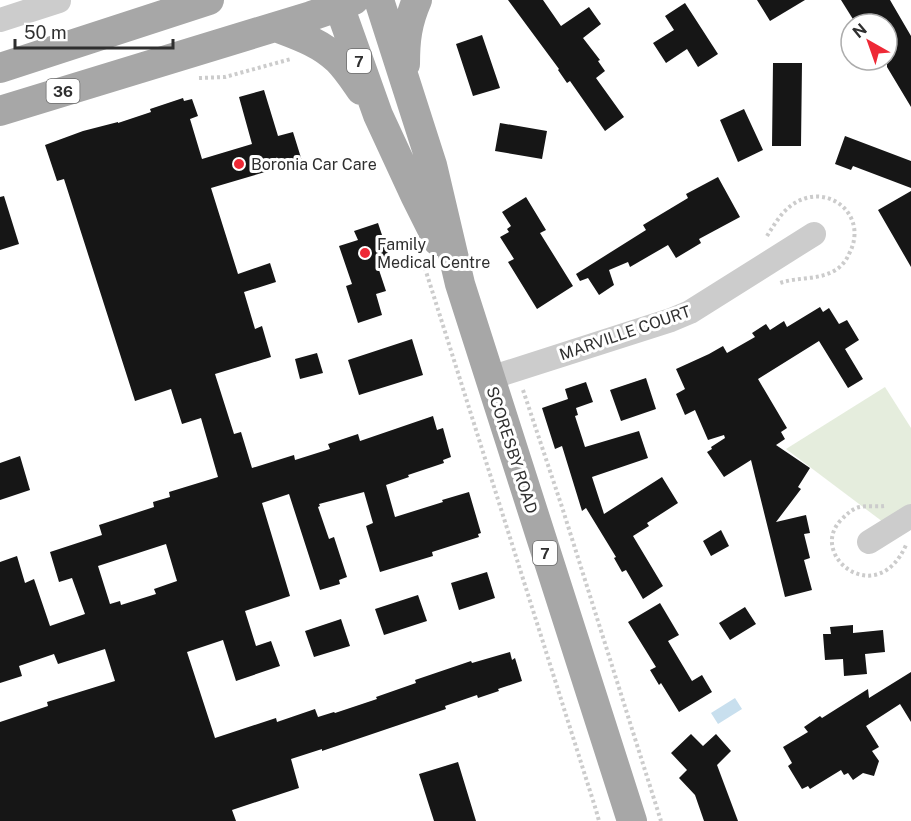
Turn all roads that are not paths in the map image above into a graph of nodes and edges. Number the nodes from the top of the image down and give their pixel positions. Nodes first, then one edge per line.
1 (209, 0) edge
2 (379, 0) edge
3 (417, 0) edge
4 (59, 1) edge
5 (344, 2) edge
6 (180, 6) edge
7 (0, 20) edge
8 (276, 27) junction
9 (0, 68) edge
10 (405, 78) junction
11 (0, 111) edge
12 (378, 115) junction
13 (814, 234) dead end
14 (460, 284) junction
15 (490, 378) junction
16 (911, 516) edge
17 (869, 542) dead end
18 (632, 821) edge

1 - 6 main road
2 - 10 main road, SCORESBY ROAD / 7
3 - 10 main road
4 - 7 street
5 - 8 main road, 36
5 - 12 main road, SCORESBY ROAD / 7
6 - 9 main road
8 - 11 main road, 36
8 - 12 main road
10 - 14 main road, SCORESBY ROAD / 7
12 - 14 main road, SCORESBY ROAD / 7
13 - 15 street, MARVILLE COURT
14 - 15 main road, SCORESBY ROAD / 7
15 - 18 main road, SCORESBY ROAD / 7
16 - 17 street

